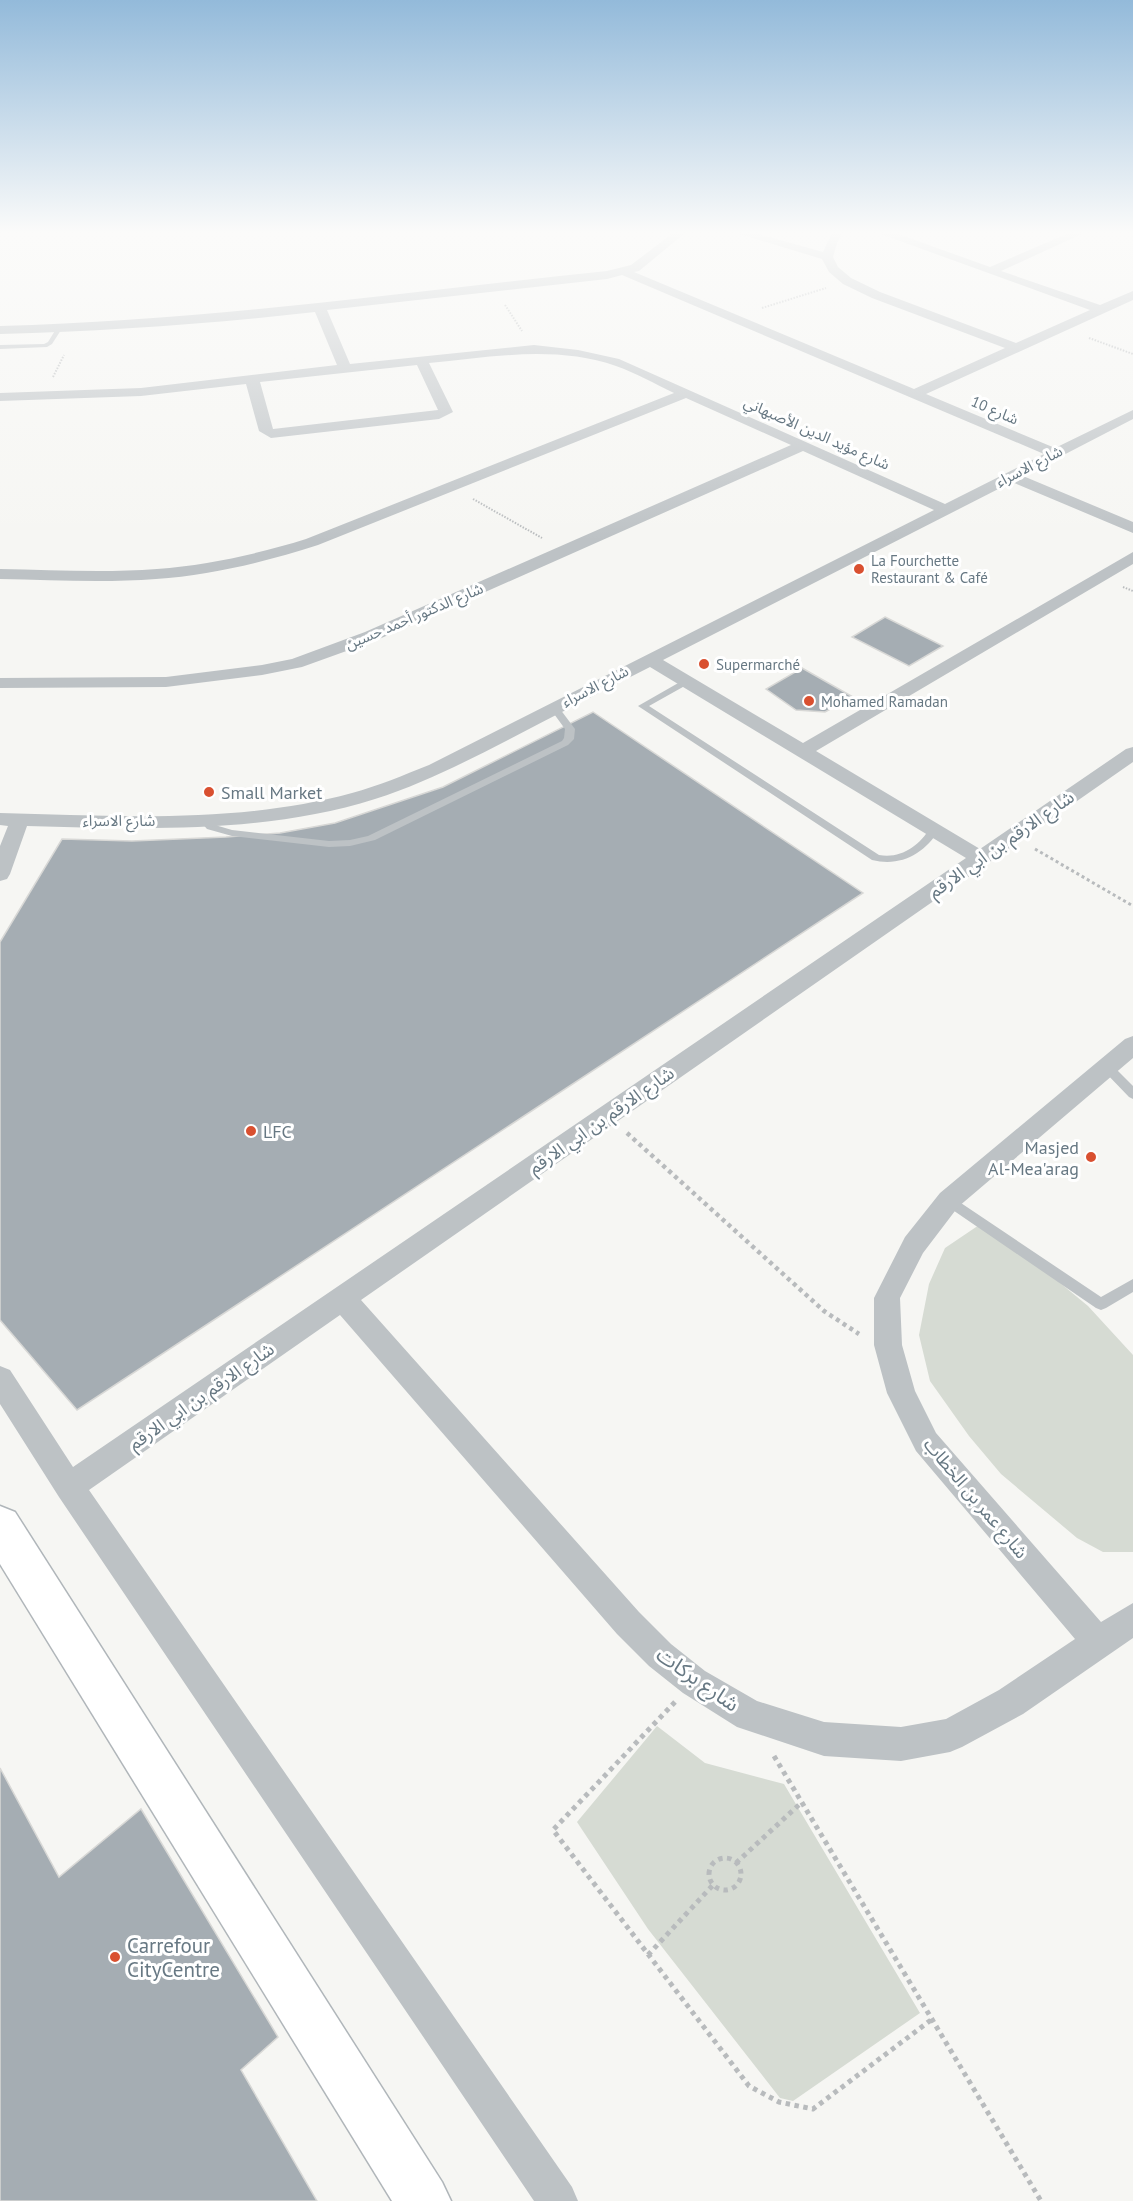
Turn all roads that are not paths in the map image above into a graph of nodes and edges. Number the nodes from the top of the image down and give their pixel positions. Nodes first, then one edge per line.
1 (54, 336) edge
2 (332, 336) edge
3 (775, 336) edge
4 (984, 336) edge
5 (1045, 336) edge
6 (0, 347) edge
7 (1017, 348) junction
8 (421, 360) junction
9 (345, 368) junction
10 (252, 379) junction
11 (686, 393) junction
12 (914, 394) junction
13 (0, 397) edge
14 (1133, 414) edge
15 (803, 445) junction
16 (1055, 453) junction
17 (1011, 476) junction
18 (945, 509) junction
19 (1133, 528) edge
20 (1133, 557) edge
21 (0, 574) edge
22 (650, 659) junction
23 (687, 681) junction
24 (0, 683) edge
25 (554, 707) junction
26 (805, 750) junction
27 (1133, 753) edge
28 (10, 819) edge
29 (204, 820) junction
30 (934, 830) junction
31 (981, 858) junction
32 (0, 874) edge
33 (1133, 1045) edge
34 (1107, 1067) junction
35 (1133, 1094) edge
36 (949, 1200) junction
37 (1133, 1285) edge
38 (342, 1298) junction
39 (0, 1379) edge
40 (69, 1487) junction
41 (0, 1527) edge
42 (1133, 1619) edge
43 (1098, 1642) junction
44 (423, 2201) edge
45 (558, 2201) edge

1 - 6 lane
2 - 9 street
3 - 12 street, شارع 10
4 - 7 street
5 - 7 street
7 - 12 street
8 - 9 street, شارع مؤيد الدين الأصبهاني
8 - 10 street
8 - 11 street, شارع مؤيد الدين الأصبهاني
9 - 10 street, شارع مؤيد الدين الأصبهاني
10 - 13 street, شارع مؤيد الدين الأصبهاني
11 - 15 street, شارع مؤيد الدين الأصبهاني
11 - 21 street
12 - 16 street, شارع 10
14 - 16 street, شارع الاسراء
15 - 18 street, شارع مؤيد الدين الأصبهاني
15 - 24 street, شارع الدكتور أحمد حسين
16 - 17 street, شارع الاسراء
17 - 18 street, شارع الاسراء
17 - 19 street
18 - 22 street, شارع الاسراء
20 - 26 street
22 - 23 street
22 - 25 street, شارع الاسراء
23 - 26 street
23 - 30 lane
25 - 29 street, شارع الاسراء
25 - 29 lane
26 - 30 street
27 - 31 street, شارع الارقم بن ابي الارقم
28 - 29 street, شارع الاسراء
28 - 32 street, شارع الاسراء
30 - 31 street
31 - 38 street, شارع الارقم بن ابي الارقم
33 - 34 street, شارع عمر بن الخطاب
34 - 35 lane
34 - 36 street, شارع عمر بن الخطاب
36 - 37 lane
36 - 43 street, شارع عمر بن الخطاب
38 - 40 street, شارع الارقم بن ابي الارقم
38 - 43 street, شارع بركات
39 - 40 street
40 - 45 street
41 - 44 street
42 - 43 street, شارع بركات

